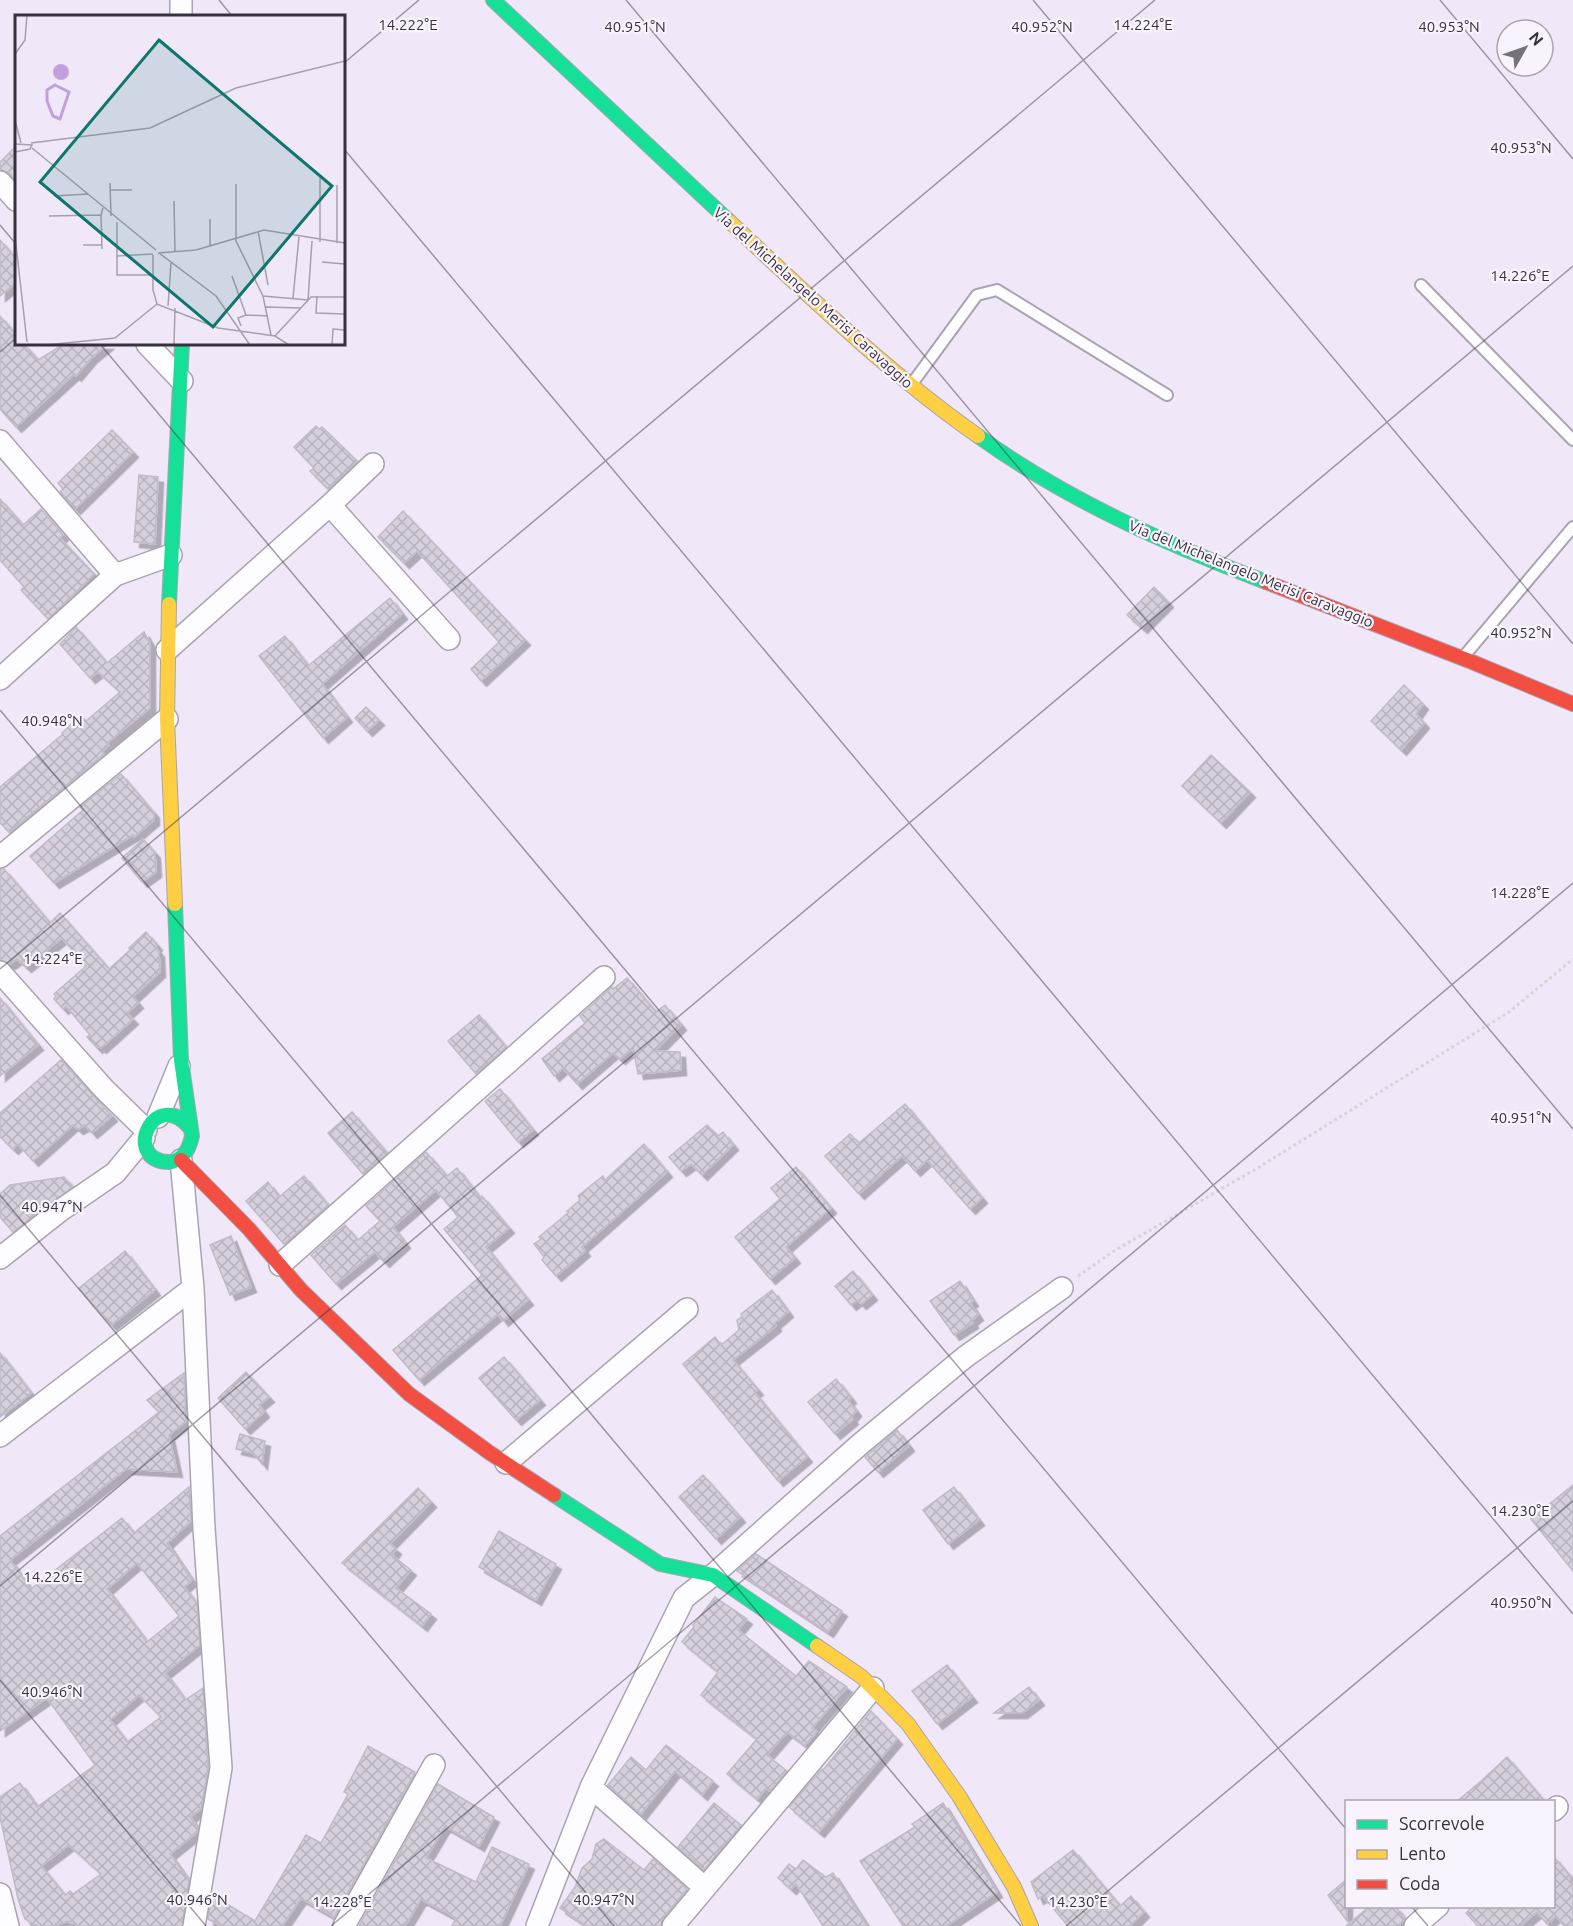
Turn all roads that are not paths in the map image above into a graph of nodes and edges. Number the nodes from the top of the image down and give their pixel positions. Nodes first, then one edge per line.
1 (492, 0) edge
2 (0, 182) edge
3 (15, 199) edge
4 (1421, 285) dead end
5 (148, 345) edge
6 (182, 345) edge
7 (182, 381) junction
8 (909, 387) junction
9 (1167, 395) dead end
10 (1573, 440) edge
11 (0, 441) edge
12 (373, 464) dead end
13 (330, 505) junction
14 (1573, 527) edge
15 (171, 555) junction
16 (115, 575) junction
17 (449, 639) dead end
18 (167, 650) junction
19 (1462, 658) junction
20 (0, 679) edge
21 (1573, 704) edge
22 (167, 719) junction
23 (0, 857) edge
24 (0, 972) edge
25 (604, 976) dead end
26 (181, 1060) junction
27 (190, 1128) junction
28 (150, 1129) junction
29 (170, 1161) junction
30 (115, 1173) junction
31 (4, 1248) edge
32 (280, 1265) junction
33 (1062, 1287) road end
34 (193, 1288) junction
35 (687, 1309) dead end
36 (0, 1436) edge
37 (506, 1463) junction
38 (713, 1575) junction
39 (873, 1688) junction
40 (434, 1765) dead end
41 (591, 1787) junction
42 (705, 1888) junction
43 (0, 1894) edge
44 (1436, 1908) edge
45 (8, 1926) edge
46 (194, 1926) edge
47 (344, 1926) edge
48 (537, 1926) edge
49 (673, 1926) edge
50 (1031, 1926) edge
51 (1415, 1926) edge

1 - 8 street, Via del Michelangelo Merisi Caravaggio
2 - 3 street
4 - 10 lane
5 - 7 street
6 - 7 street
7 - 15 street
8 - 9 lane
8 - 19 street, Via del Michelangelo Merisi Caravaggio
11 - 16 street
12 - 13 street
13 - 17 street
13 - 18 street
14 - 19 lane
15 - 16 street
15 - 18 street
16 - 20 street
18 - 22 street
19 - 21 street, Via del Michelangelo Merisi Caravaggio
22 - 23 street
22 - 26 street
24 - 28 street
25 - 32 street
26 - 27 street
26 - 28 street
27 - 28 street
27 - 29 street
28 - 29 street
28 - 30 street
29 - 30 street
29 - 32 street
29 - 34 street
30 - 31 street
32 - 37 street
33 - 38 street
34 - 36 street
34 - 46 street
35 - 37 street
37 - 38 street
38 - 39 street
38 - 41 street
39 - 42 street
39 - 50 street
40 - 47 street
41 - 42 street
41 - 48 street
42 - 49 street
43 - 45 street
44 - 51 street

